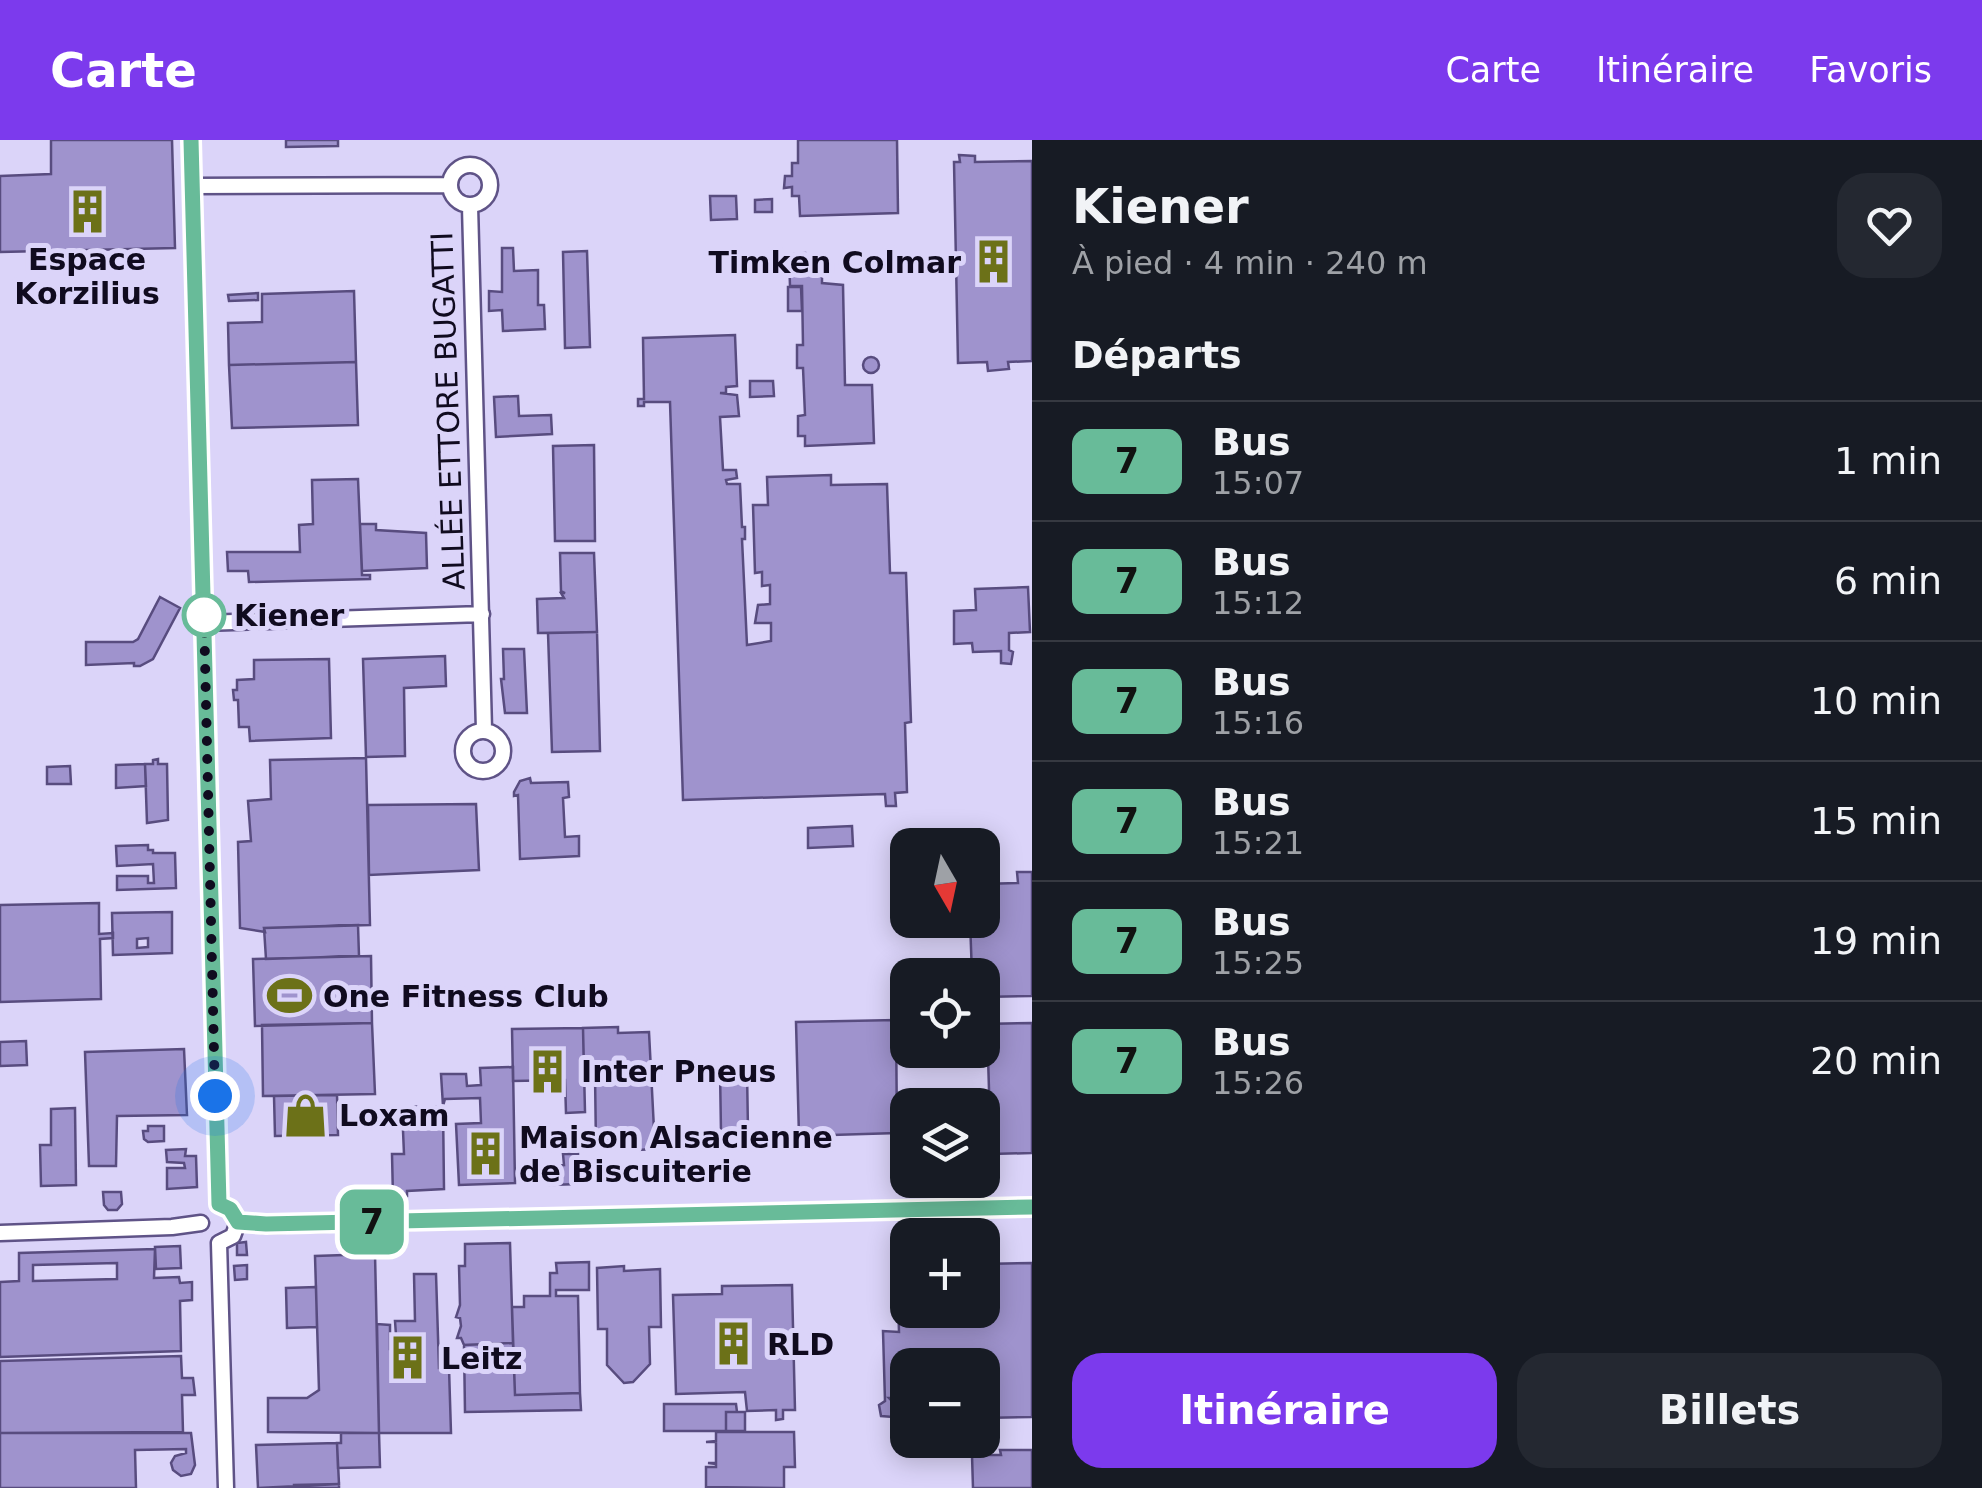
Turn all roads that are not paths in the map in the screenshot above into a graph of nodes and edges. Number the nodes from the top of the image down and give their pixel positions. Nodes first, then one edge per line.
1 (191, 140) edge
2 (450, 185) junction
3 (192, 186) junction
4 (470, 206) junction
5 (482, 614) junction
6 (204, 623) junction
7 (484, 730) dead end
8 (219, 1204) junction
9 (1032, 1207) edge
10 (202, 1222) junction
11 (238, 1222) junction
12 (0, 1233) edge
13 (220, 1243) junction
14 (226, 1488) edge

1 - 3 street
2 - 3 street
2 - 4 street, ALLÉE ETTORE BUGATTI
2 - 4 street, ALLÉE ETTORE BUGATTI
3 - 6 street
4 - 5 street, ALLÉE ETTORE BUGATTI
5 - 6 street, ALLÉE ETTORE BUGATTI
5 - 7 street, ALLÉE ETTORE BUGATTI
6 - 8 street
8 - 10 street
8 - 11 street
9 - 11 street
10 - 12 street
10 - 13 street
11 - 13 street
13 - 14 street

